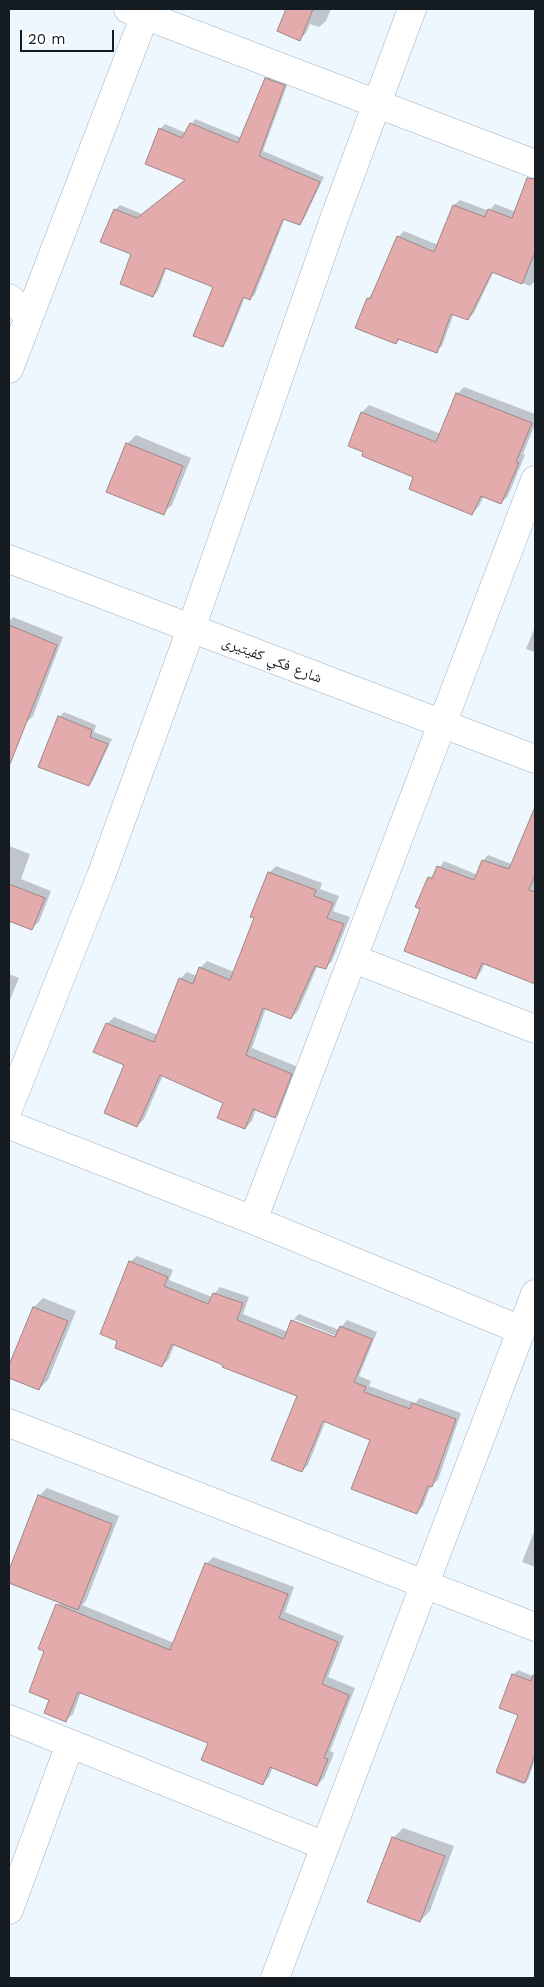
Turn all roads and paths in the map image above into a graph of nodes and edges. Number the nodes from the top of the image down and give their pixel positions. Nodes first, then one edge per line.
1 (412, 9) edge
2 (137, 12) edge
3 (377, 102) junction
4 (535, 164) edge
5 (18, 307) edge
6 (9, 369) edge
7 (535, 480) edge
8 (9, 559) edge
9 (191, 629) junction
10 (443, 725) junction
11 (535, 759) edge
12 (354, 959) junction
13 (535, 1029) edge
14 (9, 1107) edge
15 (9, 1125) edge
16 (253, 1220) junction
17 (535, 1294) edge
18 (522, 1330) junction
19 (9, 1423) edge
20 (426, 1584) junction
21 (535, 1627) edge
22 (9, 1719) edge
23 (70, 1744) junction
24 (325, 1846) junction
25 (9, 1910) edge
26 (275, 1978) edge

1 - 3 street
2 - 3 street
2 - 5 street
3 - 4 street
3 - 9 street
5 - 6 street
7 - 10 street
8 - 9 street, شارع فكي كفيتيرى
9 - 10 street, شارع فكي كفيتيرى
9 - 14 street
10 - 11 street, شارع فكي كفيتيرى
10 - 12 street
12 - 13 street
12 - 16 street
15 - 16 street
16 - 18 street
17 - 18 street
18 - 20 street
19 - 20 street
20 - 21 street
20 - 24 street
22 - 23 street
23 - 24 street
23 - 25 street
24 - 26 street

